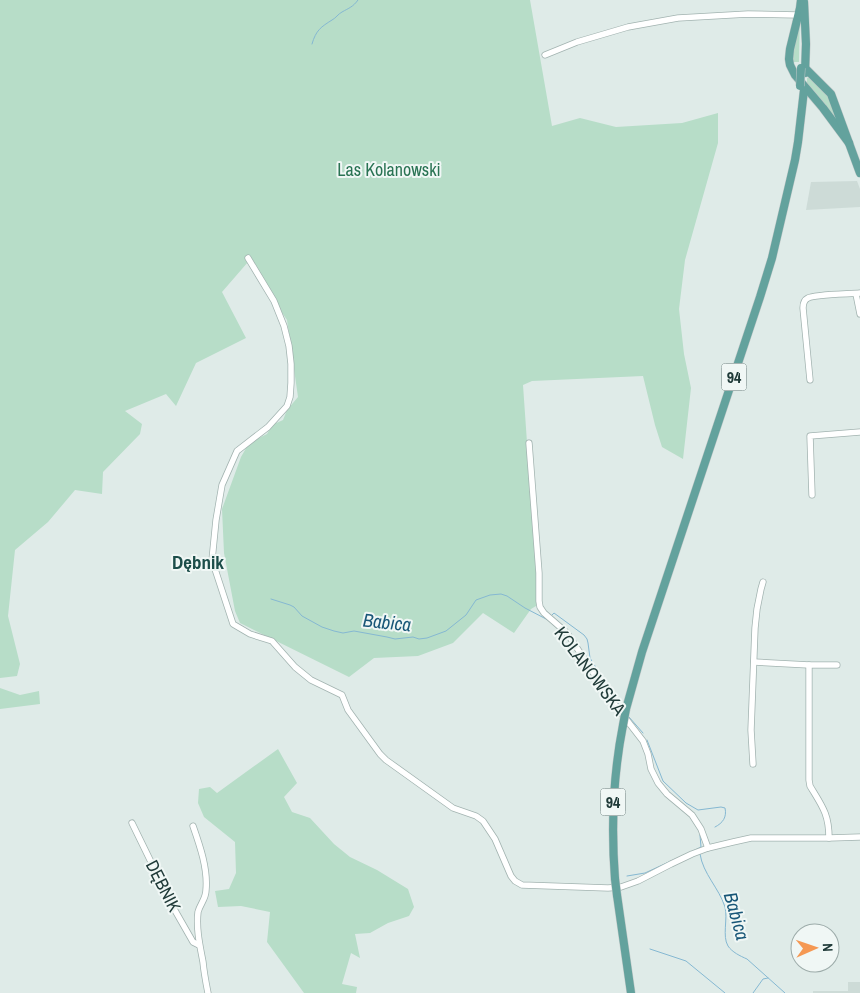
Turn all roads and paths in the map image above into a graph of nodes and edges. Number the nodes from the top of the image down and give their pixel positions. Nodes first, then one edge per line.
1 (802, 0) edge
2 (801, 15) junction
3 (545, 55) dead end
4 (804, 70) junction
5 (849, 143) junction
6 (860, 173) edge
7 (248, 258) dead end
8 (858, 293) edge
9 (860, 314) edge
10 (810, 380) dead end
11 (860, 432) edge
12 (529, 443) dead end
13 (812, 495) dead end
14 (763, 582) dead end
15 (754, 662) junction
16 (809, 665) junction
17 (837, 665) dead end
18 (753, 764) dead end
19 (132, 823) dead end
20 (193, 826) dead end
21 (860, 836) edge
22 (829, 838) junction
23 (708, 848) junction
24 (199, 945) junction
25 (208, 993) edge
26 (631, 993) edge

1 - 2 main road
2 - 3 street
2 - 4 main road, 94
2 - 5 main road
4 - 5 main road
4 - 26 main road, 94, bridge
5 - 6 main road
7 - 23 street
8 - 9 street
8 - 10 street
11 - 13 street
12 - 23 street, KOLANOWSKA
14 - 15 street
15 - 16 street
15 - 18 street
16 - 17 street
16 - 22 street
19 - 24 street, DĘBNIK
20 - 24 street, DĘBNIK
21 - 22 street
22 - 23 street
24 - 25 street, DĘBNIK

